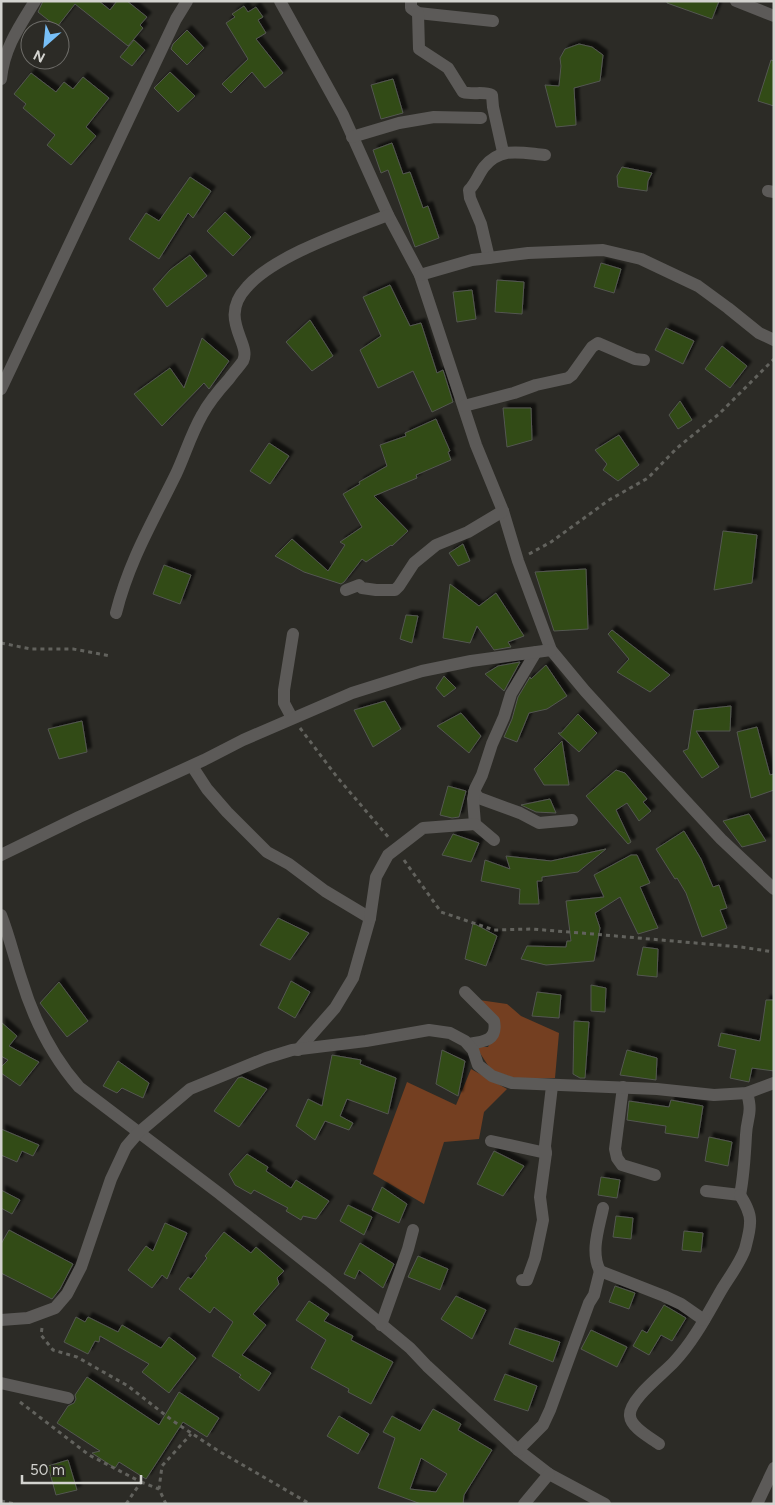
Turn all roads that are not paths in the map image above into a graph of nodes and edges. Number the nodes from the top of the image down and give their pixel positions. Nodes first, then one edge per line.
1 (35, 1) edge
2 (187, 1) edge
3 (280, 1) edge
4 (411, 1) edge
5 (736, 1) edge
6 (418, 13) junction
7 (774, 16) edge
8 (494, 21) dead end
9 (1, 79) edge
10 (481, 118) dead end
11 (352, 137) junction
12 (503, 152) junction
13 (546, 155) dead end
14 (388, 215) junction
15 (489, 258) junction
16 (420, 275) junction
17 (774, 340) edge
18 (644, 360) dead end
19 (1, 389) edge
20 (464, 406) junction
21 (503, 511) junction
22 (346, 590) dead end
23 (116, 613) dead end
24 (293, 634) dead end
25 (551, 650) junction
26 (536, 652) junction
27 (292, 718) junction
28 (192, 766) junction
29 (474, 792) junction
30 (572, 820) dead end
31 (476, 824) junction
32 (494, 840) dead end
33 (1, 855) edge
34 (774, 889) edge
35 (1, 915) edge
36 (370, 918) junction
37 (465, 992) dead end
38 (468, 1044) junction
39 (298, 1050) junction
40 (774, 1083) edge
41 (552, 1086) junction
42 (623, 1087) junction
43 (747, 1093) junction
44 (138, 1132) junction
45 (490, 1141) dead end
46 (546, 1153) junction
47 (655, 1175) dead end
48 (706, 1191) dead end
49 (740, 1195) junction
50 (603, 1208) dead end
51 (413, 1230) dead end
52 (600, 1272) junction
53 (522, 1280) dead end
54 (1, 1320) edge
55 (704, 1320) junction
56 (381, 1325) junction
57 (1, 1382) edge
58 (68, 1398) dead end
59 (659, 1444) dead end
60 (518, 1450) junction
61 (774, 1468) edge
62 (549, 1474) junction
63 (524, 1504) edge
64 (605, 1504) edge
65 (757, 1504) edge

1 - 9 street
2 - 19 street
3 - 11 street
4 - 6 street
5 - 7 street
6 - 8 street
6 - 12 street
10 - 11 street
11 - 14 street
12 - 13 street
12 - 15 street
14 - 16 street
14 - 23 street
15 - 16 street
15 - 17 street
16 - 20 street
18 - 20 street
20 - 21 street
21 - 22 street
21 - 25 street
24 - 27 street
25 - 26 street
25 - 34 street
26 - 27 street
26 - 29 street
27 - 28 street
28 - 33 street
28 - 36 street
29 - 30 street
29 - 31 street
31 - 32 street
31 - 36 street
35 - 44 street
36 - 39 street
37 - 38 street
38 - 39 street
38 - 41 street
39 - 44 street
40 - 43 street
41 - 42 street
41 - 46 street
42 - 43 street
42 - 47 street
43 - 49 street
44 - 54 street
44 - 56 street
45 - 46 street
46 - 53 street
48 - 49 street
49 - 55 street
50 - 52 street
51 - 56 street
52 - 55 street
52 - 60 street
55 - 59 street
56 - 60 street
57 - 58 street
60 - 62 street
61 - 65 street
62 - 63 street
62 - 64 street

